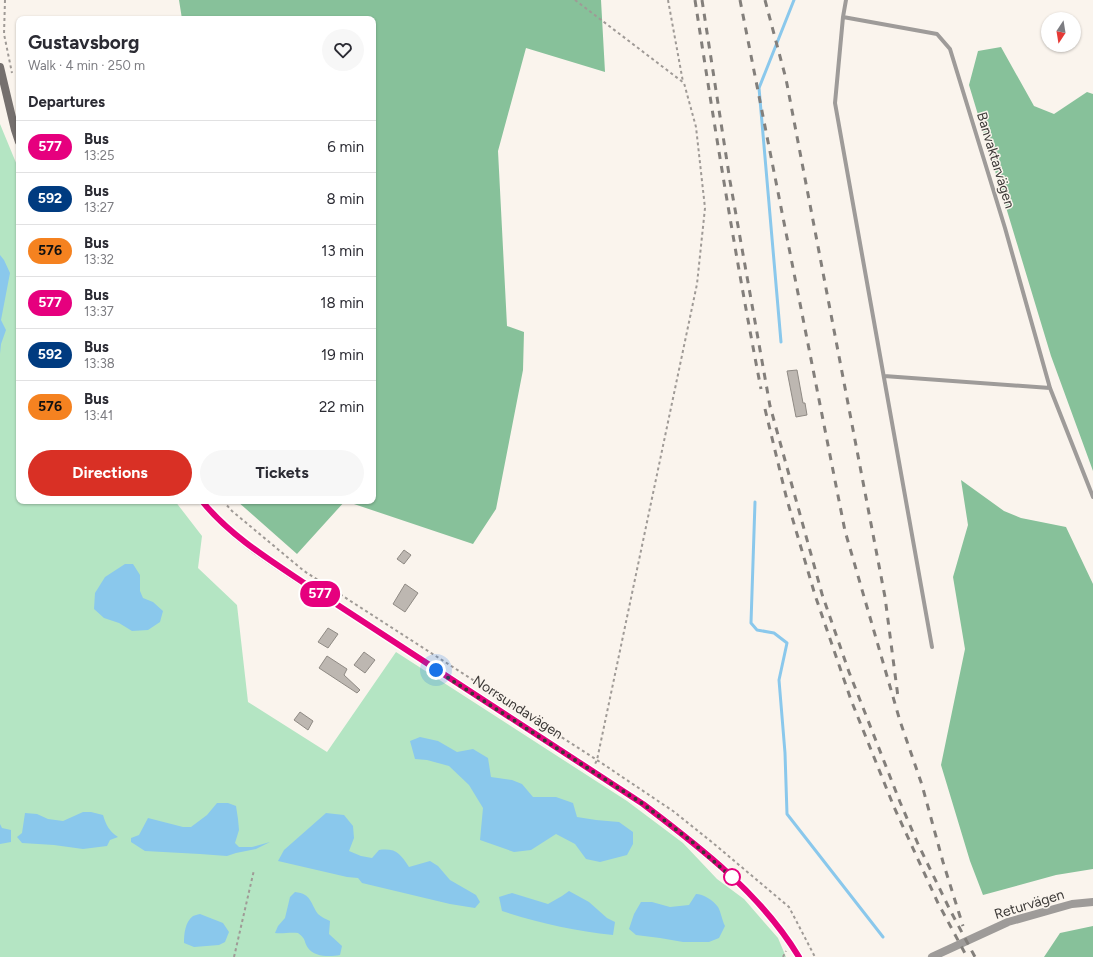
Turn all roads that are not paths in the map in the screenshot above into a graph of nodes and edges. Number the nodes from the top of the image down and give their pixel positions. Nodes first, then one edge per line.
1 (846, 0) edge
2 (843, 17) junction
3 (0, 66) edge
4 (16, 135) edge
5 (884, 376) junction
6 (1050, 388) junction
7 (1093, 497) edge
8 (205, 504) edge
9 (932, 647) dead end
10 (1093, 902) edge
11 (799, 957) edge
12 (932, 957) edge

1 - 2 lane
2 - 5 lane
2 - 6 lane, Banvaktarvägen
3 - 4 street
5 - 6 lane
5 - 9 lane
6 - 7 lane, Banvaktarvägen
8 - 11 street, Norrsundavägen
10 - 12 street, Returvägen

